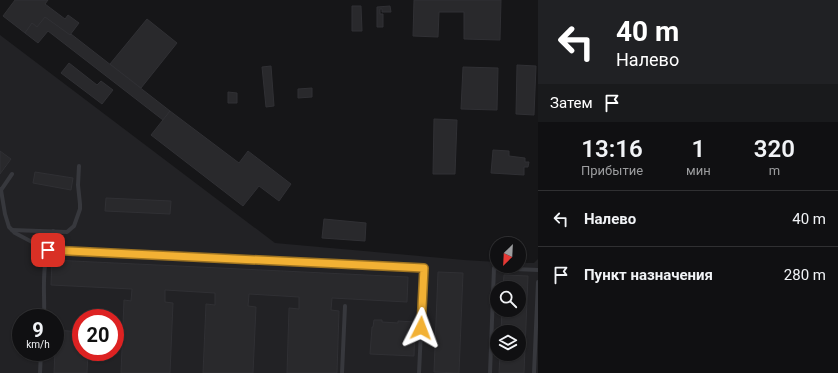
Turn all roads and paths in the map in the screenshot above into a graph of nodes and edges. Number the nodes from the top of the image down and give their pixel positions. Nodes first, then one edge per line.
1 (79, 166) dead end
2 (12, 174) dead end
3 (0, 190) edge
4 (12, 230) junction
5 (53, 231) junction
6 (38, 249) junction
7 (48, 250) junction
8 (46, 259) junction
9 (538, 270) edge
10 (538, 282) edge
11 (345, 306) dead end
12 (45, 309) edge
13 (41, 361) edge
14 (40, 373) edge
15 (342, 373) edge
16 (420, 373) edge
17 (490, 373) edge
18 (534, 373) edge

1 - 5 lane
2 - 3 lane
3 - 4 lane
4 - 5 lane
4 - 6 lane
5 - 7 lane
6 - 7 lane
6 - 8 lane
7 - 8 lane
7 - 16 lane
8 - 12 lane
9 - 17 lane
10 - 18 lane
11 - 15 lane
13 - 14 lane

